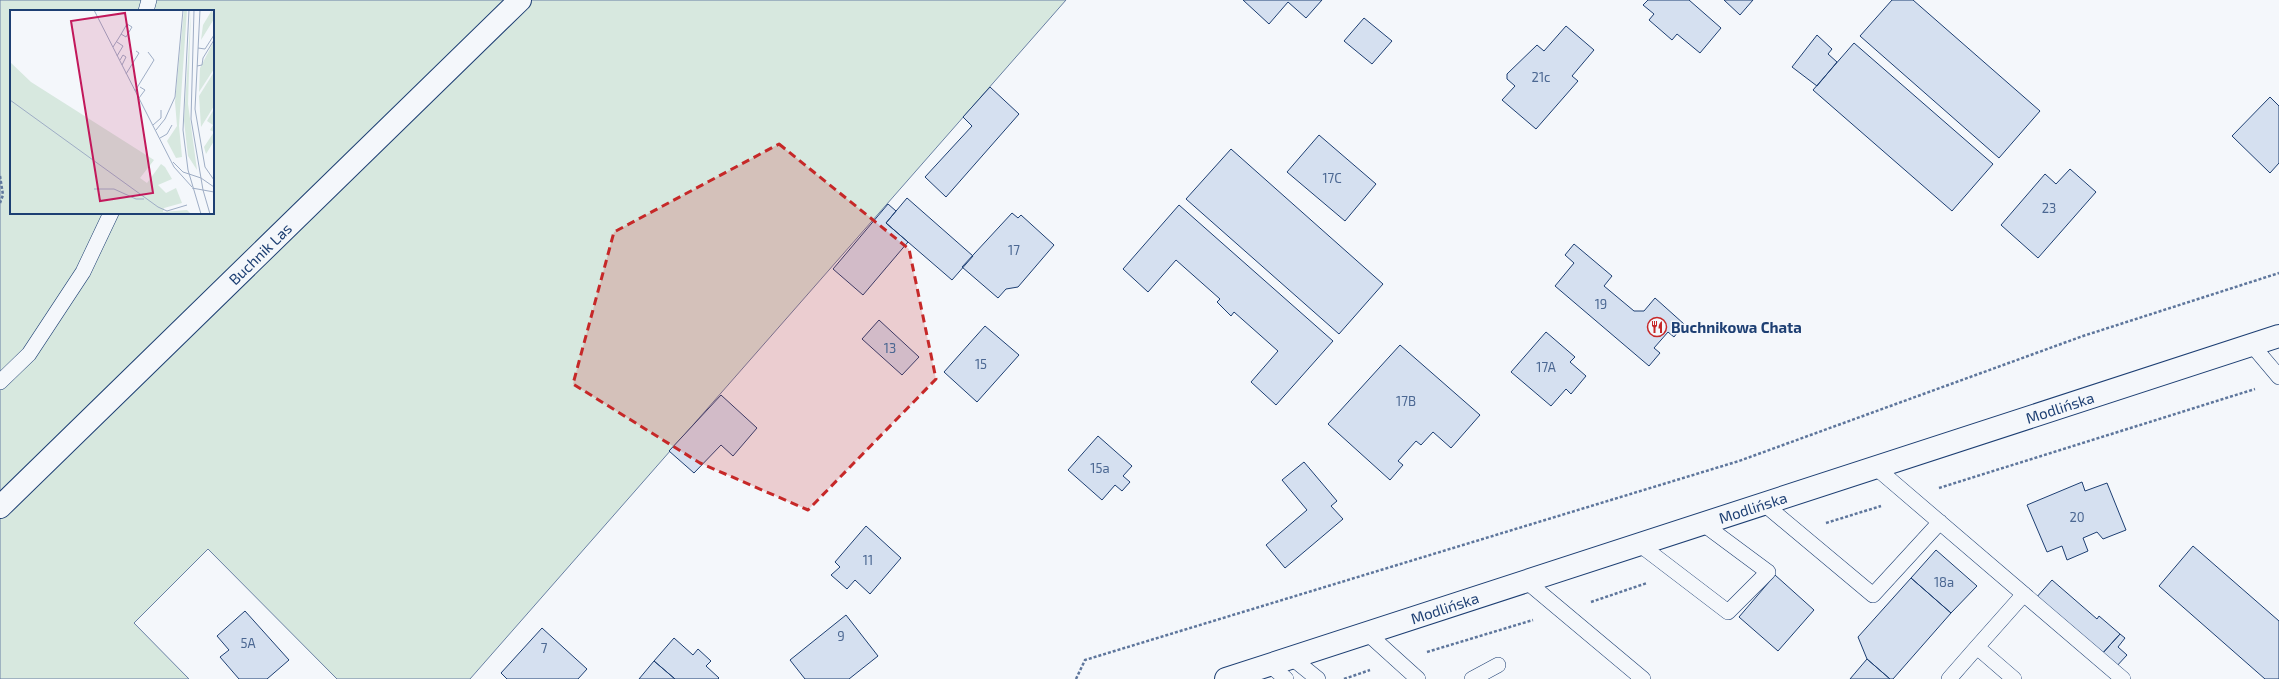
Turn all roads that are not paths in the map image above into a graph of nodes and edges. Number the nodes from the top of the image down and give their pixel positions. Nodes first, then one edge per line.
1 (149, 0) edge
2 (520, 0) edge
3 (146, 10) edge
4 (111, 214) edge
5 (2279, 336) edge
6 (2252, 345) junction
7 (2279, 377) edge
8 (0, 382) edge
9 (1874, 466) junction
10 (1763, 503) junction
11 (0, 508) edge
12 (1940, 522) junction
13 (1702, 523) junction
14 (1639, 544) junction
15 (1526, 581) junction
16 (2024, 594) junction
17 (1366, 632) junction
18 (1977, 647) junction
19 (1292, 658) junction
20 (1498, 664) dead end
21 (1278, 672) edge
22 (1226, 679) edge
23 (1318, 679) edge
24 (1418, 679) edge
25 (1472, 679) edge
26 (1643, 679) edge
27 (1949, 679) edge
28 (2014, 679) edge
29 (2123, 679) edge

1 - 3 lane
2 - 11 main road, Buchnik Las
4 - 8 lane
5 - 6 main road, Modlińska
6 - 7 lane
6 - 9 main road, Modlińska
9 - 10 main road, Modlińska
9 - 12 lane
10 - 12 lane
10 - 13 main road, Modlińska
12 - 16 lane
13 - 14 main road, Modlińska
13 - 14 lane
14 - 15 main road, Modlińska
15 - 17 main road, Modlińska
15 - 26 lane
16 - 18 lane
16 - 29 lane
17 - 19 main road, Modlińska
17 - 24 lane
18 - 27 lane
18 - 28 lane
19 - 21 main road, Modlińska
19 - 23 lane
20 - 25 lane
21 - 22 main road, Modlińska

